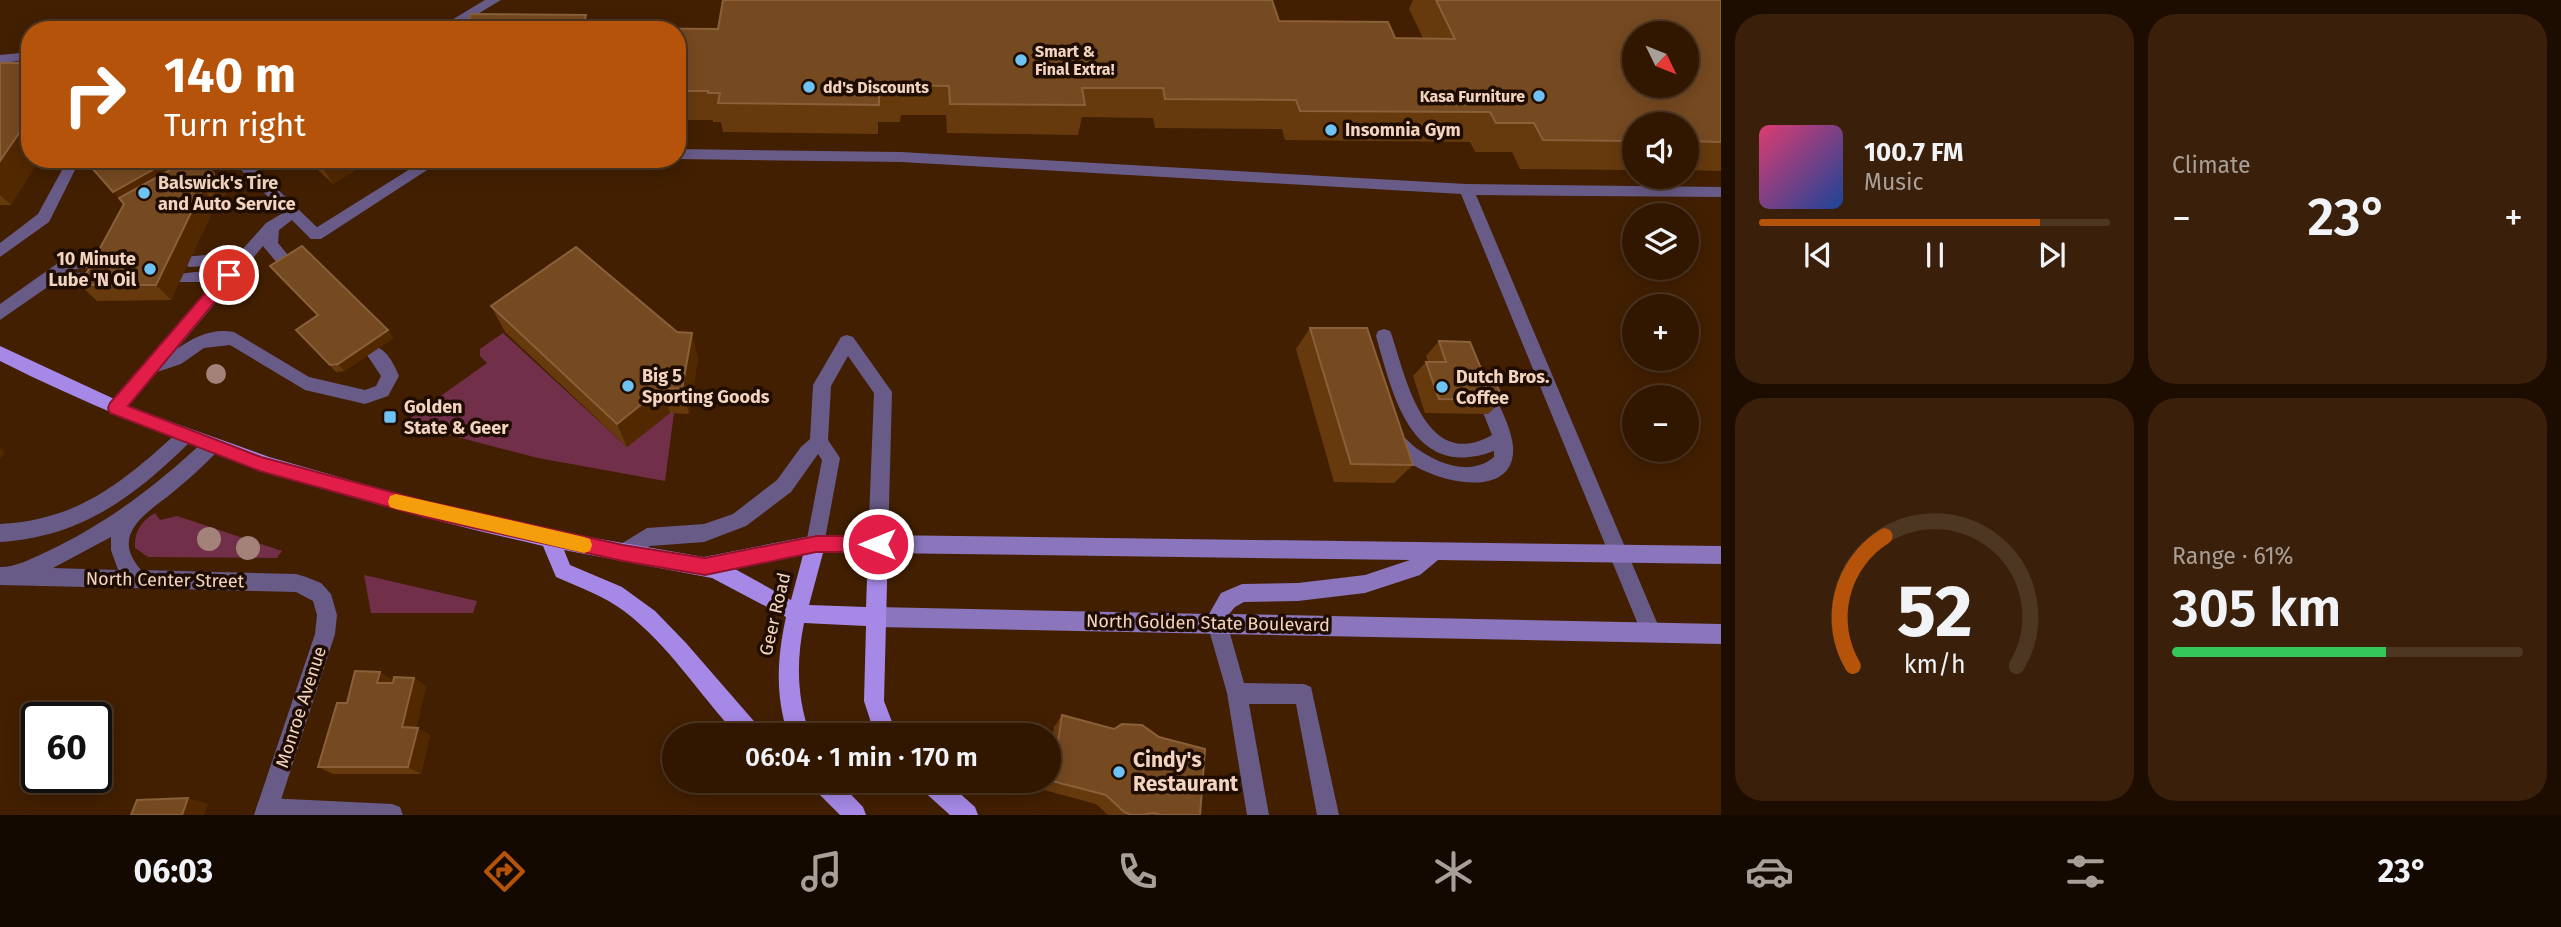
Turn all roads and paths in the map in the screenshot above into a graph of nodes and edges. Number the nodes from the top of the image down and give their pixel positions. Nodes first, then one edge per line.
1 (495, 0) edge
2 (457, 21) edge
3 (21, 56) edge
4 (0, 59) edge
5 (686, 154) edge
6 (69, 168) edge
7 (246, 168) edge
8 (422, 168) edge
9 (1466, 189) junction
10 (1721, 192) edge
11 (293, 213) junction
12 (271, 227) junction
13 (0, 251) edge
14 (244, 258) junction
15 (118, 261) edge
16 (190, 261) dead end
17 (289, 266) edge
18 (229, 275) junction
19 (109, 278) edge
20 (182, 278) dead end
21 (45, 280) junction
22 (0, 313) edge
23 (1384, 336) dead end
24 (373, 352) edge
25 (0, 353) edge
26 (153, 366) junction
27 (1478, 376) edge
28 (116, 408) junction
29 (1388, 428) edge
30 (184, 437) junction
31 (1502, 438) junction
32 (819, 442) junction
33 (211, 446) junction
34 (130, 516) junction
35 (0, 533) edge
36 (550, 538) junction
37 (816, 544) junction
38 (878, 544) junction
39 (1435, 551) junction
40 (623, 553) junction
41 (1617, 553) junction
42 (1721, 555) edge
43 (705, 566) junction
44 (4, 576) edge
45 (138, 580) junction
46 (324, 599) joint
47 (799, 612) junction
48 (876, 617) junction
49 (1217, 623) junction
50 (1651, 632) junction
51 (1721, 634) edge
52 (1237, 693) junction
53 (740, 723) edge
54 (795, 723) edge
55 (882, 723) edge
56 (833, 793) edge
57 (942, 793) edge
58 (266, 812) edge
59 (392, 815) edge
60 (855, 815) edge
61 (967, 815) edge
62 (1258, 815) edge
63 (1328, 815) edge

1 - 2 street
3 - 4 street
5 - 9 street
6 - 13 street
7 - 11 street
8 - 11 street
9 - 10 street
9 - 41 street
11 - 12 street
12 - 14 street
12 - 17 street
14 - 16 street
14 - 18 street
15 - 21 street
18 - 20 street
18 - 26 street
19 - 21 street
21 - 22 street
23 - 31 street
24 - 26 street
25 - 28 main road, North Golden State Boulevard
26 - 28 street
27 - 31 street
28 - 30 main road, North Golden State Boulevard
29 - 31 street
30 - 33 main road, North Golden State Boulevard
30 - 35 street
32 - 37 street
32 - 38 street
32 - 40 street
33 - 34 street
33 - 36 main road, North Golden State Boulevard
34 - 44 street
34 - 45 street
36 - 40 main road, North Golden State Boulevard
36 - 53 main road
37 - 38 main road, North Golden State Boulevard
37 - 43 main road, North Golden State Boulevard
37 - 47 main road, Geer Road
38 - 39 main road, North Golden State Boulevard
38 - 48 main road
39 - 41 main road, North Golden State Boulevard
39 - 49 main road
40 - 43 main road, North Golden State Boulevard
41 - 42 main road, North Golden State Boulevard
41 - 50 street
43 - 47 main road, North Golden State Boulevard
44 - 45 street, North Center Street
45 - 46 street, North Center Street
46 - 58 street, Monroe Avenue
47 - 48 main road, North Golden State Boulevard
47 - 54 main road, Geer Road
48 - 49 main road, North Golden State Boulevard
48 - 55 main road
49 - 50 main road, North Golden State Boulevard
49 - 52 street
50 - 51 main road, North Golden State Boulevard
52 - 62 street
52 - 63 street
56 - 60 main road
57 - 61 main road
58 - 59 street

